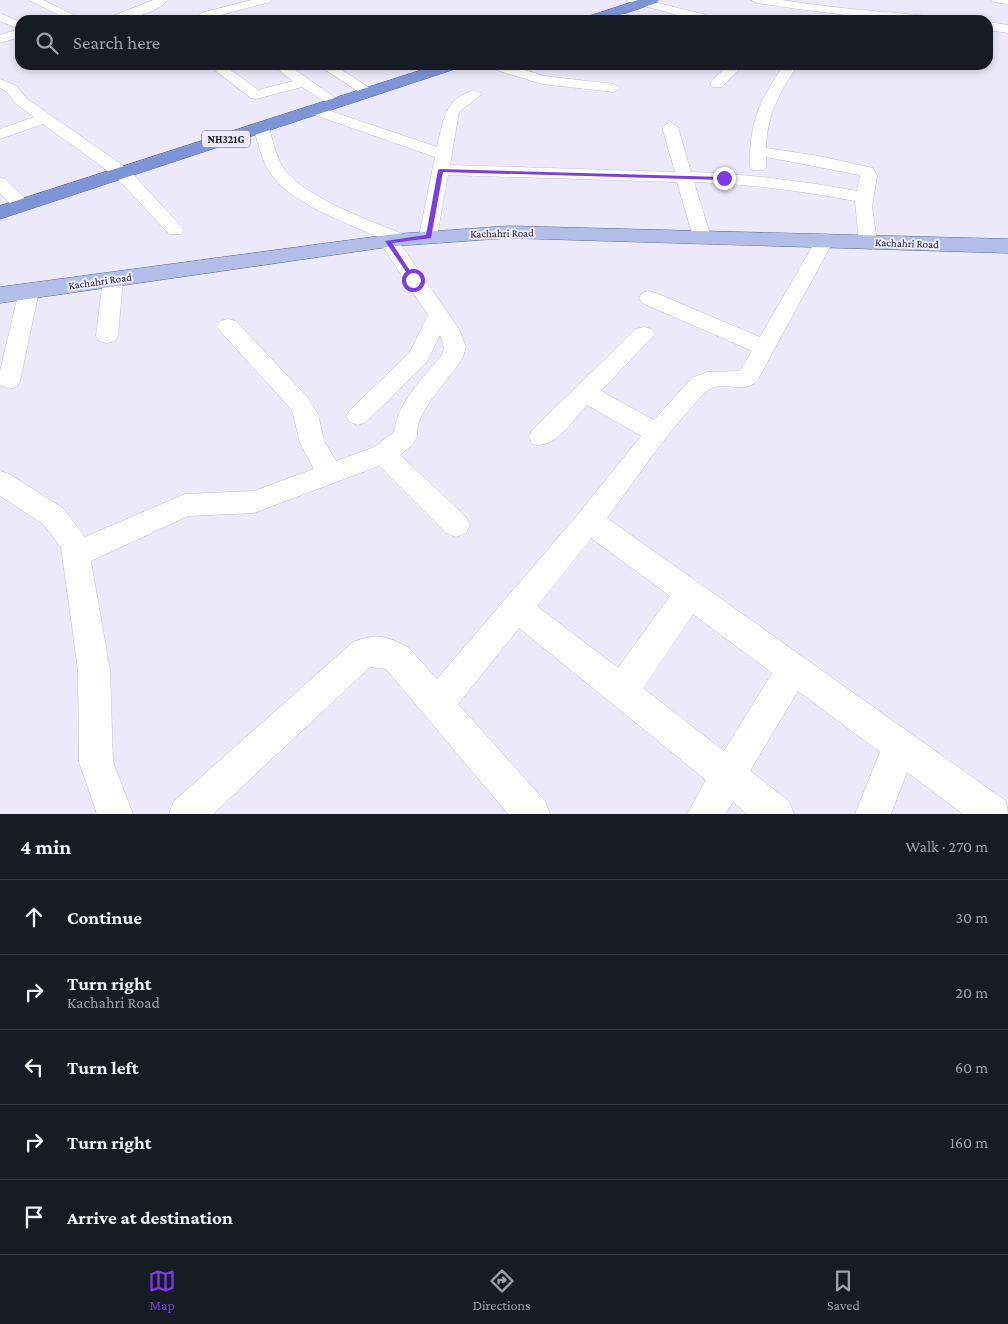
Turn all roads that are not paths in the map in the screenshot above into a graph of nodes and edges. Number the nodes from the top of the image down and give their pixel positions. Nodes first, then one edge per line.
1 (34, 0) edge
2 (162, 0) edge
3 (206, 0) edge
4 (266, 0) edge
5 (757, 0) edge
6 (998, 0) edge
7 (642, 1) edge
8 (1008, 1) edge
9 (234, 8) junction
10 (609, 14) junction
11 (68, 15) edge
12 (126, 15) edge
13 (204, 15) edge
14 (213, 15) edge
15 (245, 15) edge
16 (606, 15) edge
17 (613, 15) edge
18 (692, 15) edge
19 (832, 15) edge
20 (0, 17) edge
21 (15, 24) edge
22 (993, 26) edge
23 (1008, 28) edge
24 (15, 34) edge
25 (0, 39) edge
26 (222, 70) edge
27 (286, 70) edge
28 (333, 70) edge
29 (437, 70) edge
30 (511, 70) edge
31 (731, 70) edge
32 (787, 70) edge
33 (304, 82) junction
34 (0, 83) edge
35 (717, 84) dead end
36 (614, 88) dead end
37 (369, 92) junction
38 (475, 94) dead end
39 (336, 103) junction
40 (314, 110) junction
41 (45, 118) junction
42 (261, 127) junction
43 (670, 127) dead end
44 (0, 134) edge
45 (757, 151) junction
46 (442, 162) junction
47 (122, 173) junction
48 (684, 177) junction
49 (759, 181) junction
50 (0, 183) edge
51 (865, 198) junction
52 (22, 206) junction
53 (0, 212) edge
54 (175, 230) dead end
55 (428, 236) junction
56 (702, 237) junction
57 (395, 240) junction
58 (825, 240) junction
59 (868, 242) junction
60 (1008, 246) edge
61 (113, 279) junction
62 (29, 291) junction
63 (0, 295) edge
64 (649, 298) dead end
65 (438, 315) junction
66 (228, 326) dead end
67 (644, 334) dead end
68 (107, 336) dead end
69 (765, 348) junction
70 (9, 381) dead end
71 (584, 393) junction
72 (358, 416) dead end
73 (657, 433) junction
74 (541, 437) dead end
75 (383, 454) junction
76 (330, 474) junction
77 (0, 482) edge
78 (588, 521) junction
79 (456, 525) dead end
80 (78, 554) junction
81 (689, 594) junction
82 (516, 608) junction
83 (793, 668) junction
84 (621, 692) junction
85 (437, 704) junction
86 (900, 745) junction
87 (728, 776) junction
88 (115, 814) edge
89 (187, 814) edge
90 (532, 814) edge
91 (705, 814) edge
92 (776, 814) edge
93 (873, 814) edge
94 (994, 814) edge

1 - 11 street
2 - 12 street
3 - 13 street
4 - 9 street
5 - 19 street
6 - 8 street
7 - 10 highway
7 - 18 street
9 - 14 street
9 - 15 street
10 - 16 highway
10 - 17 street
20 - 21 street
22 - 23 street
24 - 25 street
26 - 33 street
27 - 33 street
28 - 37 street
29 - 37 highway, NH321G
30 - 36 street
31 - 35 street
32 - 45 street
33 - 39 street
34 - 41 street
37 - 39 highway, NH321G
38 - 46 street
39 - 40 highway, NH321G
40 - 42 highway, NH321G
40 - 46 street
41 - 44 street
41 - 47 street
42 - 47 highway, NH321G
42 - 57 street
43 - 48 street
45 - 49 street
45 - 51 street
46 - 48 street
46 - 55 street
47 - 52 highway, NH321G
47 - 54 street
48 - 49 street
48 - 56 street
49 - 51 street
50 - 52 street
51 - 59 street
52 - 53 highway, NH321G
55 - 56 main road, Kachahri Road
55 - 57 main road, Kachahri Road
56 - 58 main road, Kachahri Road
57 - 61 main road, Kachahri Road
57 - 65 street
58 - 59 main road, Kachahri Road
58 - 69 street
59 - 60 main road, Kachahri Road
61 - 62 main road, Kachahri Road
61 - 68 street
62 - 63 main road, Kachahri Road
62 - 70 street
64 - 69 street
65 - 72 street
65 - 75 street
66 - 76 street
67 - 71 street
69 - 73 street
71 - 73 street
71 - 74 street
73 - 78 street
75 - 76 street
75 - 79 street
76 - 80 street
77 - 80 street
78 - 81 street
78 - 82 street
80 - 88 street
81 - 83 street
81 - 84 street
82 - 84 street
82 - 85 street
83 - 86 street
83 - 87 street
84 - 87 street
85 - 89 street
85 - 90 street
86 - 93 street
86 - 94 street
87 - 91 street
87 - 92 street

